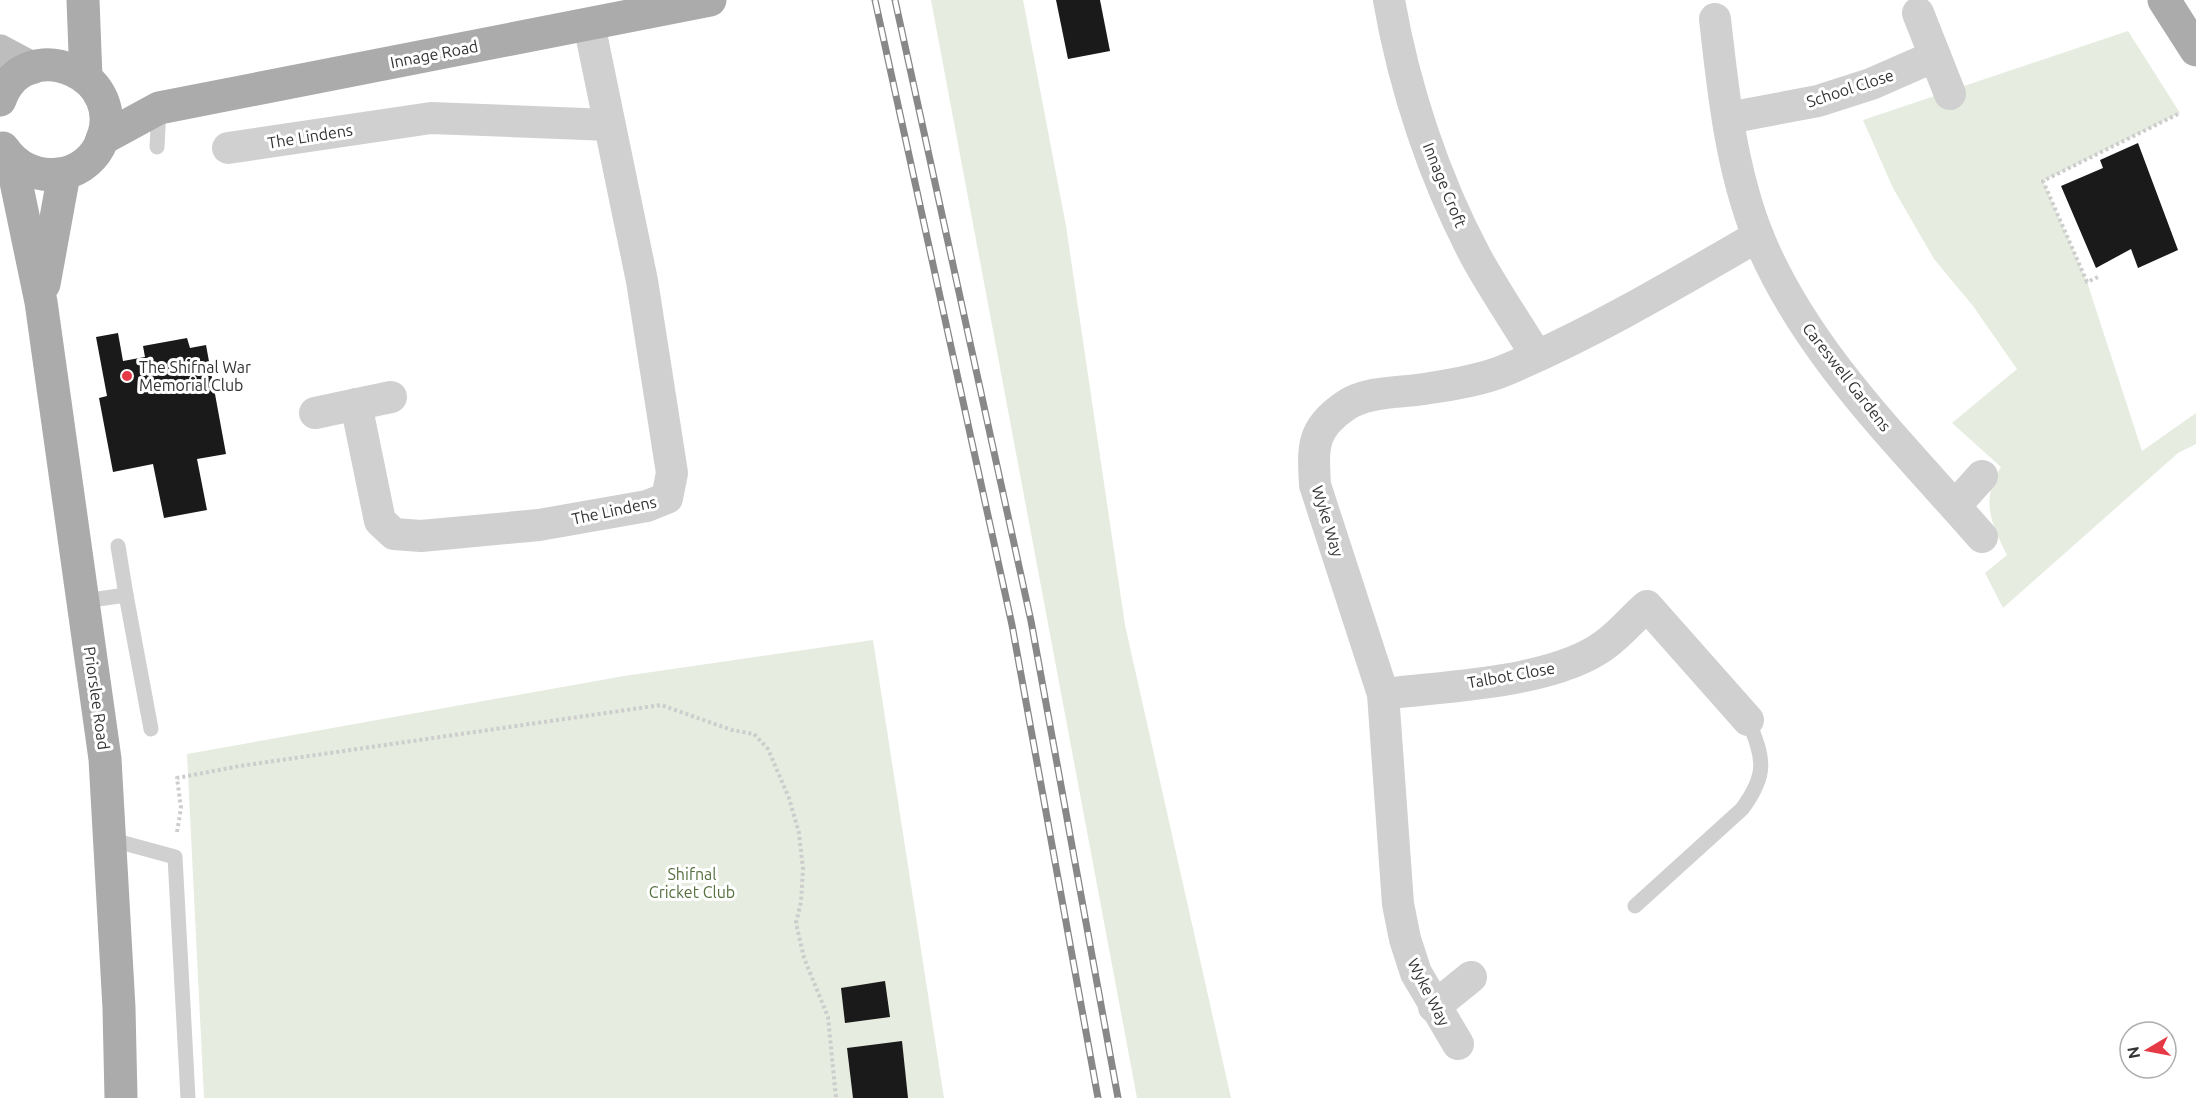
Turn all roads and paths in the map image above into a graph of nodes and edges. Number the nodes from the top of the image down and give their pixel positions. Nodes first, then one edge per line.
1 (83, 0) edge
2 (710, 0) edge
3 (1389, 0) edge
4 (2164, 0) edge
5 (1918, 14) dead end
6 (1715, 19) dead end
7 (589, 24) junction
8 (2196, 50) edge
9 (0, 51) edge
10 (1935, 56) junction
11 (42, 66) junction
12 (93, 87) junction
13 (1950, 94) dead end
14 (0, 100) edge
15 (159, 108) junction
16 (2180, 113) dead end
17 (1728, 118) junction
18 (609, 125) junction
19 (102, 139) junction
20 (157, 147) dead end
21 (228, 148) dead end
22 (6, 150) edge
23 (64, 174) junction
24 (1758, 236) junction
25 (2098, 277) dead end
26 (41, 302) junction
27 (1536, 355) junction
28 (391, 397) dead end
29 (356, 404) junction
30 (315, 413) dead end
31 (1982, 476) dead end
32 (1955, 506) junction
33 (1982, 537) dead end
34 (117, 546) dead end
35 (126, 595) junction
36 (84, 601) junction
37 (1383, 694) junction
38 (1748, 720) joint
39 (151, 729) dead end
40 (109, 839) junction
41 (175, 857) junction
42 (1635, 906) dead end
43 (1471, 977) dead end
44 (1434, 1007) junction
45 (1458, 1044) dead end
46 (121, 1098) edge
47 (188, 1098) edge
48 (836, 1098) edge

1 - 11 main road
1 - 12 main road
2 - 7 main road, Innage Road
3 - 27 street, Innage Croft
4 - 8 main road
5 - 10 street
6 - 17 street, Careswell Gardens
7 - 15 main road, Innage Road
7 - 18 street, The Lindens
9 - 11 main road
10 - 13 street
10 - 17 street, School Close
11 - 12 main road, Innage Road
11 - 14 main road
12 - 15 main road, Innage Road
12 - 19 main road
15 - 19 main road, Innage Road
15 - 20 lane
16 - 25 path
17 - 24 street, Careswell Gardens
18 - 21 street, The Lindens
18 - 29 street, The Lindens
19 - 23 main road
22 - 23 main road
22 - 26 main road, Priorslee Road
23 - 26 main road, Priorslee Road
24 - 27 street, Wyke Way
24 - 32 street, Careswell Gardens
26 - 36 main road, Priorslee Road
27 - 37 street, Wyke Way
28 - 29 street
29 - 30 street
31 - 32 street
32 - 33 street, Careswell Gardens
34 - 35 lane
35 - 36 lane
35 - 39 lane
36 - 40 main road, Priorslee Road
37 - 38 street, Talbot Close
37 - 44 street, Wyke Way
38 - 42 lane
40 - 41 lane
40 - 46 main road, Priorslee Road
41 - 47 lane
41 - 48 path
43 - 44 street
44 - 45 street, Wyke Way

